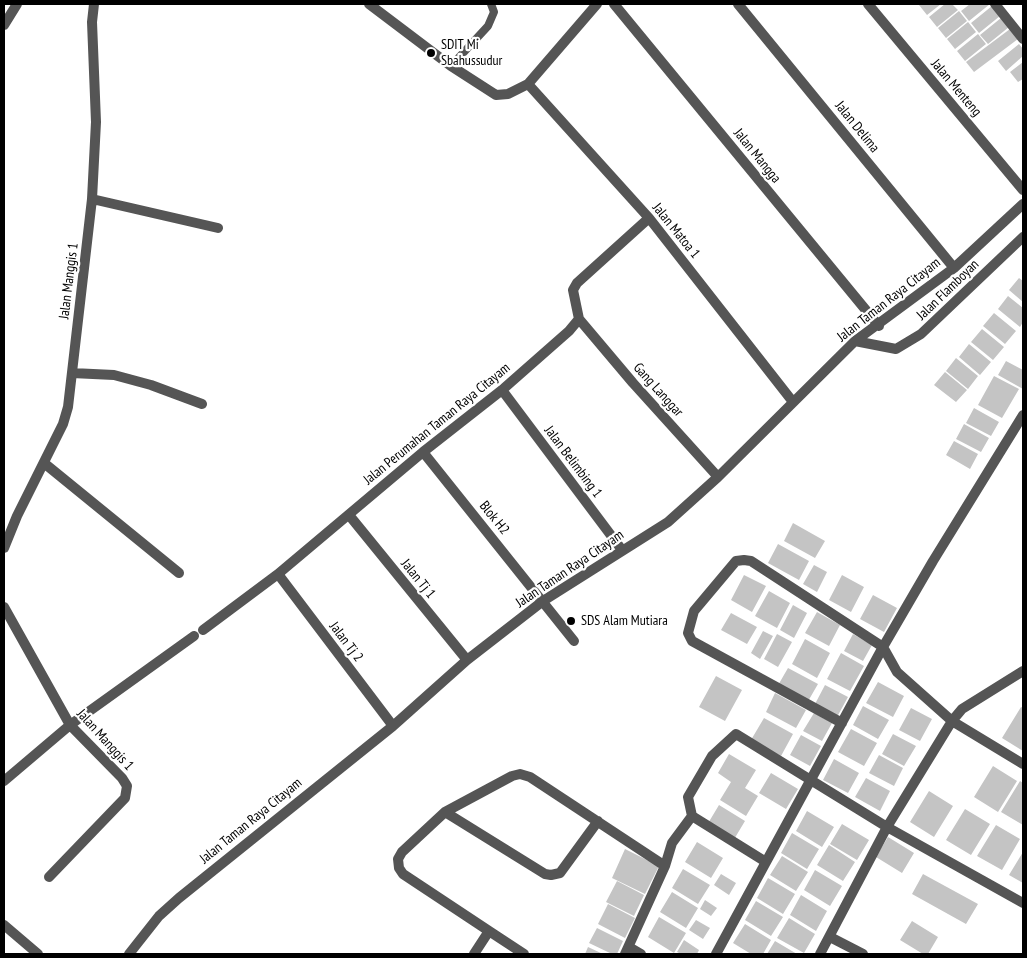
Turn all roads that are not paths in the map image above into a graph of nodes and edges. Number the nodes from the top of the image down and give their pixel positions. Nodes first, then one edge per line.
1 (17, 4) edge
2 (94, 4) edge
3 (369, 4) edge
4 (492, 4) edge
5 (597, 4) edge
6 (614, 4) edge
7 (738, 4) edge
8 (868, 4) edge
9 (995, 4) edge
10 (4, 25) edge
11 (1023, 38) edge
12 (451, 66) junction
13 (528, 84) junction
14 (1023, 190) edge
15 (92, 199) junction
16 (1023, 204) edge
17 (649, 218) junction
18 (218, 228) dead end
19 (1023, 237) edge
20 (954, 268) junction
21 (579, 319) junction
22 (879, 326) junction
23 (856, 341) junction
24 (72, 373) junction
25 (502, 390) junction
26 (793, 402) junction
27 (202, 404) dead end
28 (1022, 419) edge
29 (423, 452) junction
30 (44, 463) junction
31 (718, 477) junction
32 (349, 515) junction
33 (4, 548) edge
34 (622, 550) junction
35 (180, 573) dead end
36 (278, 574) junction
37 (543, 601) junction
38 (4, 606) edge
39 (203, 630) dead end
40 (194, 636) dead end
41 (574, 641) dead end
42 (883, 647) junction
43 (466, 660) junction
44 (1023, 671) edge
45 (952, 721) junction
46 (842, 723) junction
47 (70, 725) junction
48 (393, 726) junction
49 (1023, 764) edge
50 (4, 781) edge
51 (810, 782) junction
52 (446, 812) junction
53 (692, 816) junction
54 (598, 822) junction
55 (887, 827) junction
56 (766, 862) junction
57 (665, 866) junction
58 (49, 877) dead end
59 (1023, 903) edge
60 (4, 925) edge
61 (489, 932) junction
62 (830, 937) junction
63 (627, 951) edge
64 (38, 954) edge
65 (129, 954) edge
66 (474, 954) edge
67 (524, 954) edge
68 (641, 954) edge
69 (716, 954) edge
70 (820, 954) edge
71 (863, 954) edge

1 - 10 street
2 - 15 street, Jalan Manggis 1
3 - 12 street
4 - 12 lane
5 - 13 street
6 - 22 street, Jalan Mangga
7 - 20 street, Jalan Delima
8 - 14 street, Jalan Menteng
9 - 11 street
12 - 13 street
13 - 17 street, Jalan Matoa 1
15 - 18 street
15 - 24 street, Jalan Manggis 1
16 - 20 street, Jalan Taman Raya Citayam
17 - 21 street
17 - 26 street, Jalan Matoa 1
19 - 23 street, Jalan Flamboyan
20 - 22 street, Jalan Taman Raya Citayam
21 - 25 street, Jalan Perumahan Taman Raya Citayam
21 - 31 street, Gang Langgar
22 - 23 street, Jalan Taman Raya Citayam
23 - 26 street, Jalan Taman Raya Citayam
24 - 27 street
24 - 30 street, Jalan Manggis 1
25 - 29 street, Jalan Perumahan Taman Raya Citayam
25 - 34 street, Jalan Belimbing 1
26 - 31 street, Jalan Taman Raya Citayam
28 - 42 street
29 - 32 street, Jalan Perumahan Taman Raya Citayam
29 - 37 street, Blok H2
30 - 33 street, Jalan Manggis 1
30 - 35 street
31 - 34 street, Jalan Taman Raya Citayam
32 - 36 street, Jalan Perumahan Taman Raya Citayam
32 - 43 street, Jalan Tj 1
34 - 37 street, Jalan Taman Raya Citayam
36 - 39 street, Jalan Perumahan Taman Raya Citayam
36 - 48 street, Jalan Tj 2
37 - 41 street, Blok H2
37 - 43 street, Jalan Taman Raya Citayam
38 - 47 street, Jalan Manggis 1
40 - 47 street
42 - 45 street
42 - 46 street
42 - 46 street
43 - 48 street, Jalan Taman Raya Citayam
44 - 45 street
45 - 49 street
45 - 55 street
46 - 51 street
47 - 50 street
47 - 58 street, Jalan Manggis 1
48 - 65 street, Jalan Taman Raya Citayam
51 - 53 street
51 - 55 street
51 - 56 street
52 - 54 street
52 - 54 street
52 - 61 street
53 - 56 street
53 - 57 street
54 - 57 street
55 - 59 street
55 - 62 street
56 - 69 street
57 - 63 street
60 - 64 street
61 - 66 street
61 - 67 street
62 - 70 street
62 - 71 street
63 - 68 street

